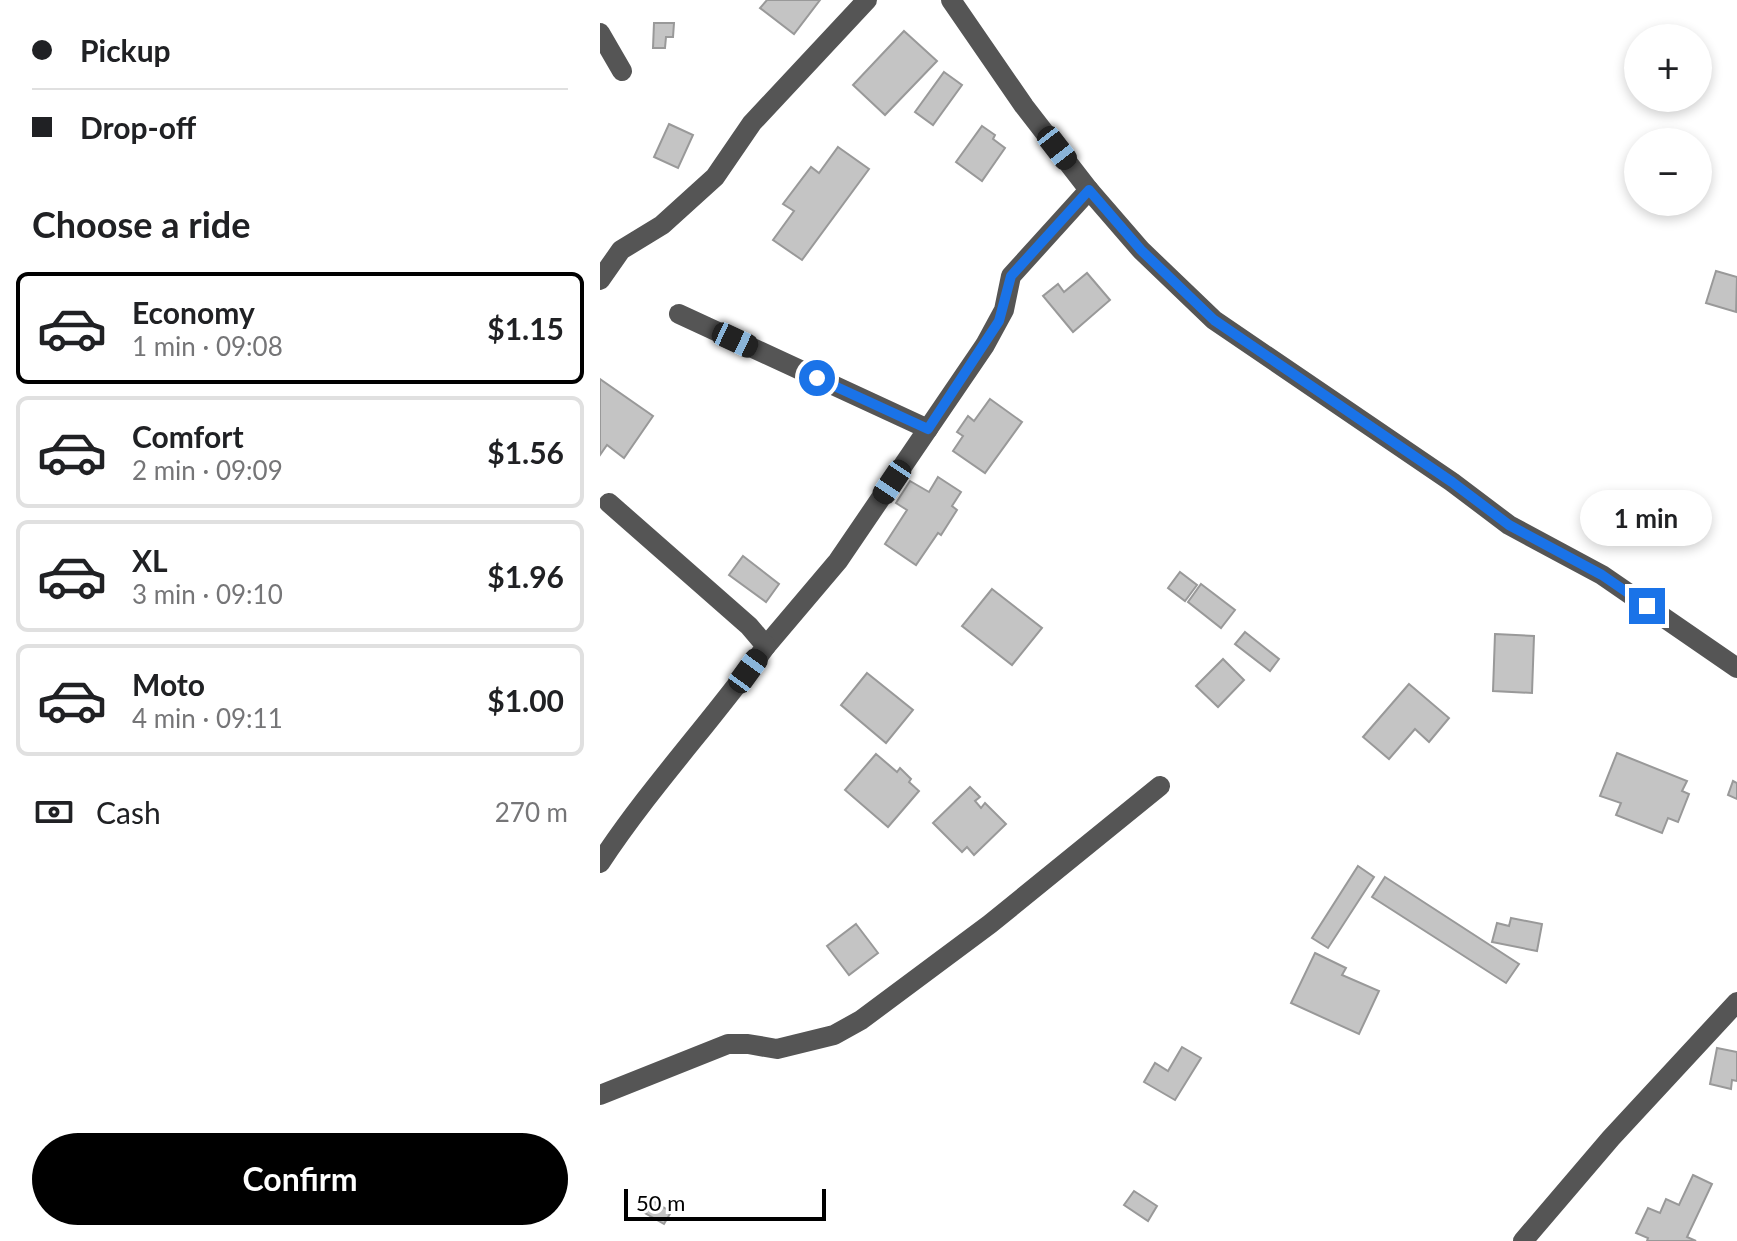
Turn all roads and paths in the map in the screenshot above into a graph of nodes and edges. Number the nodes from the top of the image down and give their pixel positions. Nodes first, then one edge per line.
1 (867, 0) edge
2 (951, 0) edge
3 (600, 33) edge
4 (622, 71) dead end
5 (1089, 190) junction
6 (600, 280) edge
7 (679, 314) dead end
8 (928, 429) junction
9 (609, 503) dead end
10 (766, 646) junction
11 (1737, 668) edge
12 (1160, 786) dead end
13 (600, 863) edge
14 (1737, 1002) edge
15 (600, 1095) edge
16 (1523, 1241) edge

1 - 6 street
2 - 5 street
3 - 4 street
5 - 8 street
5 - 11 street
7 - 8 street
8 - 10 street
9 - 10 street
10 - 13 street
12 - 15 street
14 - 16 street

